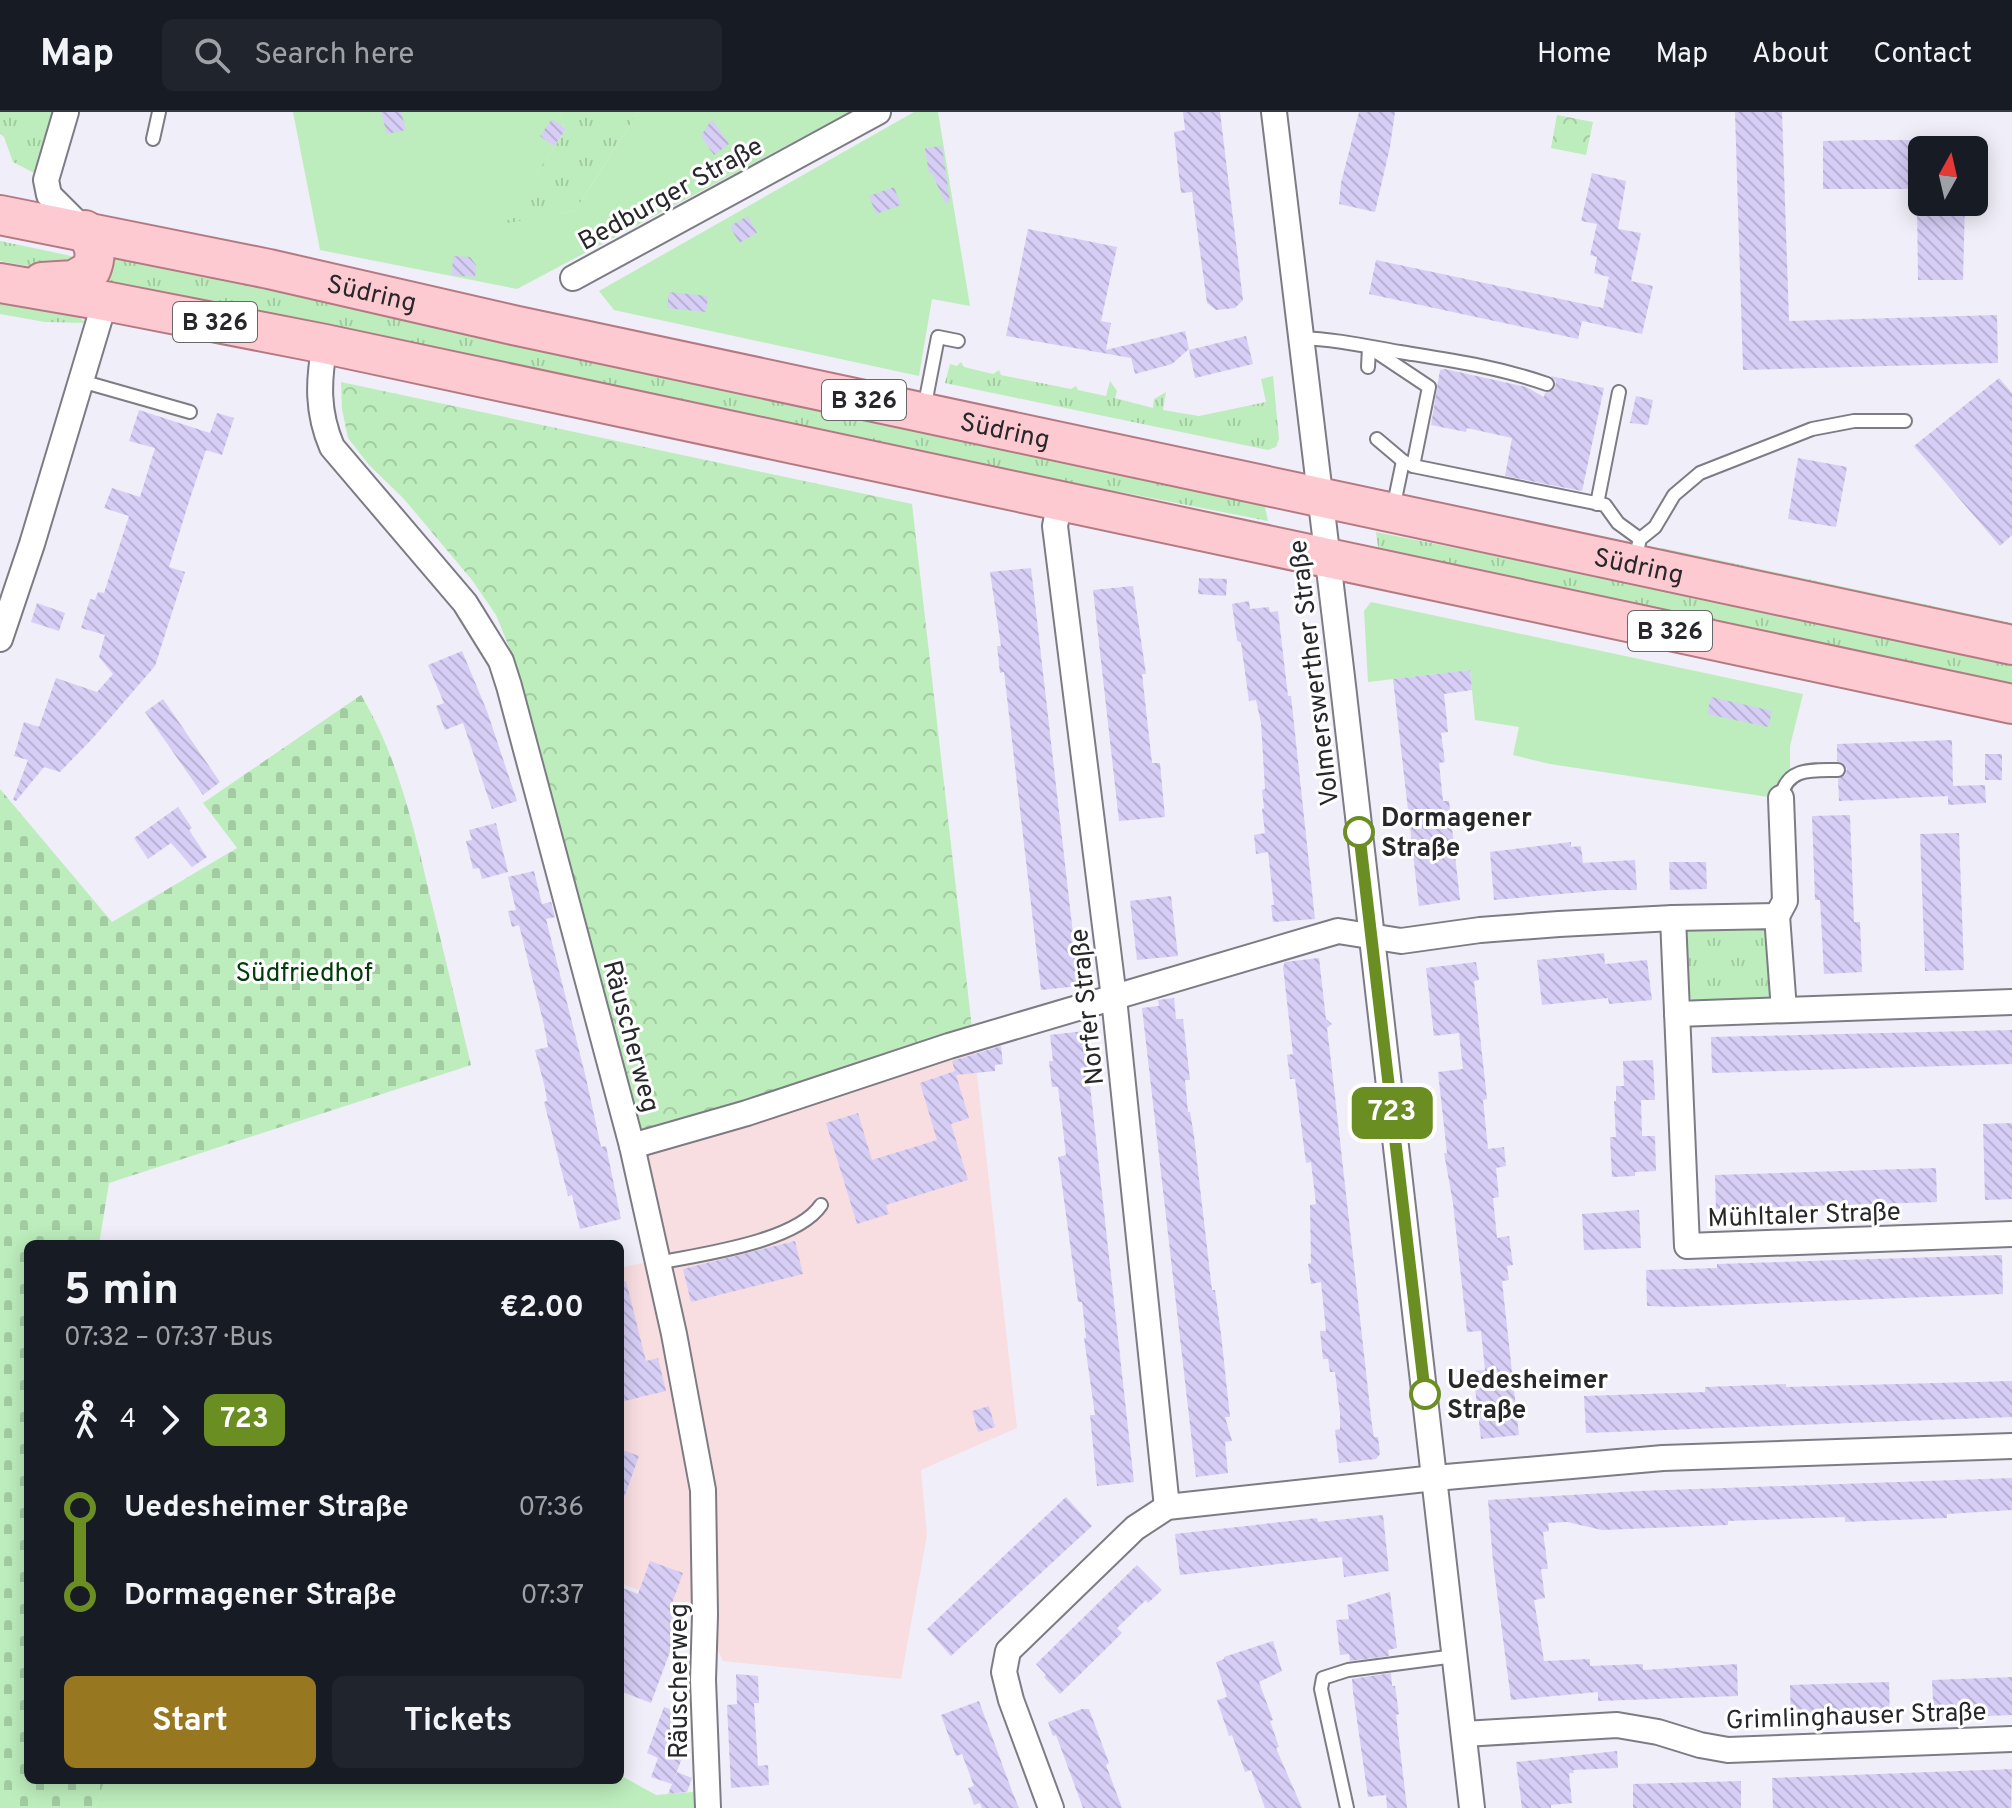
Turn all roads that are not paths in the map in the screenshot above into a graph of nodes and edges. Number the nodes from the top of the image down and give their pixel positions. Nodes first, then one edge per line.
1 (66, 112) edge
2 (159, 112) edge
3 (878, 112) edge
4 (1274, 112) edge
5 (153, 139) dead end
6 (5, 215) edge
7 (85, 230) junction
8 (573, 278) dead end
9 (8, 284) edge
10 (105, 301) junction
11 (1300, 338) junction
12 (958, 341) dead end
13 (325, 344) junction
14 (1369, 347) junction
15 (1368, 367) dead end
16 (81, 381) junction
17 (1547, 384) dead end
18 (1603, 396) dead end
19 (190, 412) dead end
20 (923, 412) junction
21 (1905, 421) dead end
22 (1377, 439) dead end
23 (1408, 463) junction
24 (1319, 496) junction
25 (1060, 501) junction
26 (1597, 504) junction
27 (1392, 513) junction
28 (1447, 525) junction
29 (1218, 534) junction
30 (1637, 551) junction
31 (1329, 558) junction
32 (9, 587) edge
33 (0, 639) edge
34 (2012, 645) edge
35 (2012, 704) edge
36 (1838, 770) dead end
37 (1781, 798) joint
38 (1777, 916) junction
39 (1673, 918) junction
40 (1371, 937) junction
41 (1114, 998) junction
42 (2012, 1002) edge
43 (1784, 1010) junction
44 (1677, 1014) junction
45 (632, 1146) junction
46 (821, 1205) dead end
47 (2012, 1234) edge
48 (658, 1263) junction
49 (2012, 1446) edge
50 (1435, 1478) junction
51 (1167, 1507) junction
52 (1455, 1656) junction
53 (1464, 1734) junction
54 (2012, 1739) edge
55 (708, 1808) edge
56 (1051, 1808) edge
57 (1347, 1808) edge
58 (1472, 1808) edge

1 - 7 street
2 - 5 lane
3 - 8 street, Bedburger Straße
4 - 11 street, Volmerswerther Straße
6 - 7 main road, Südring
7 - 9 main road
7 - 20 main road, Südring / B 326
9 - 10 main road, B 326
10 - 13 main road, B 326
10 - 16 street
11 - 14 lane
11 - 24 street, Volmerswerther Straße
12 - 20 lane
13 - 25 main road, B 326
13 - 45 street, Räuscherweg
14 - 15 lane
14 - 17 lane
14 - 23 lane
16 - 19 lane
16 - 32 street
18 - 26 lane
20 - 24 main road, Südring / B 326
21 - 30 lane
22 - 23 lane
23 - 26 lane
23 - 27 lane
24 - 27 main road, Südring / B 326
24 - 29 main road, B 326
24 - 31 street, Volmerswerther Straße
25 - 29 main road, B 326
25 - 41 street, Norfer Straße
26 - 30 lane
27 - 28 main road, Südring / B 326
28 - 30 main road, Südring / B 326
28 - 31 main road, B 326
29 - 31 main road, B 326
30 - 34 main road, Südring / B 326
31 - 35 main road, B 326
31 - 40 street, Volmerswerther Straße
32 - 33 street
36 - 37 lane
37 - 38 street
38 - 39 street
38 - 43 street
39 - 40 street
39 - 44 street
40 - 41 street
40 - 50 street, Volmerswerther Straße
41 - 45 street
41 - 51 street, Norfer Straße
42 - 43 street
43 - 44 street
44 - 47 street, Mühltaler Straße
45 - 48 street, Räuscherweg
46 - 48 lane
48 - 55 street, Räuscherweg
49 - 50 street
50 - 51 street
50 - 52 street, Volmerswerther Straße
51 - 56 street
52 - 53 street, Volmerswerther Straße
52 - 57 lane
53 - 54 street, Grimlinghauser Straße
53 - 58 street, Volmerswerther Straße

